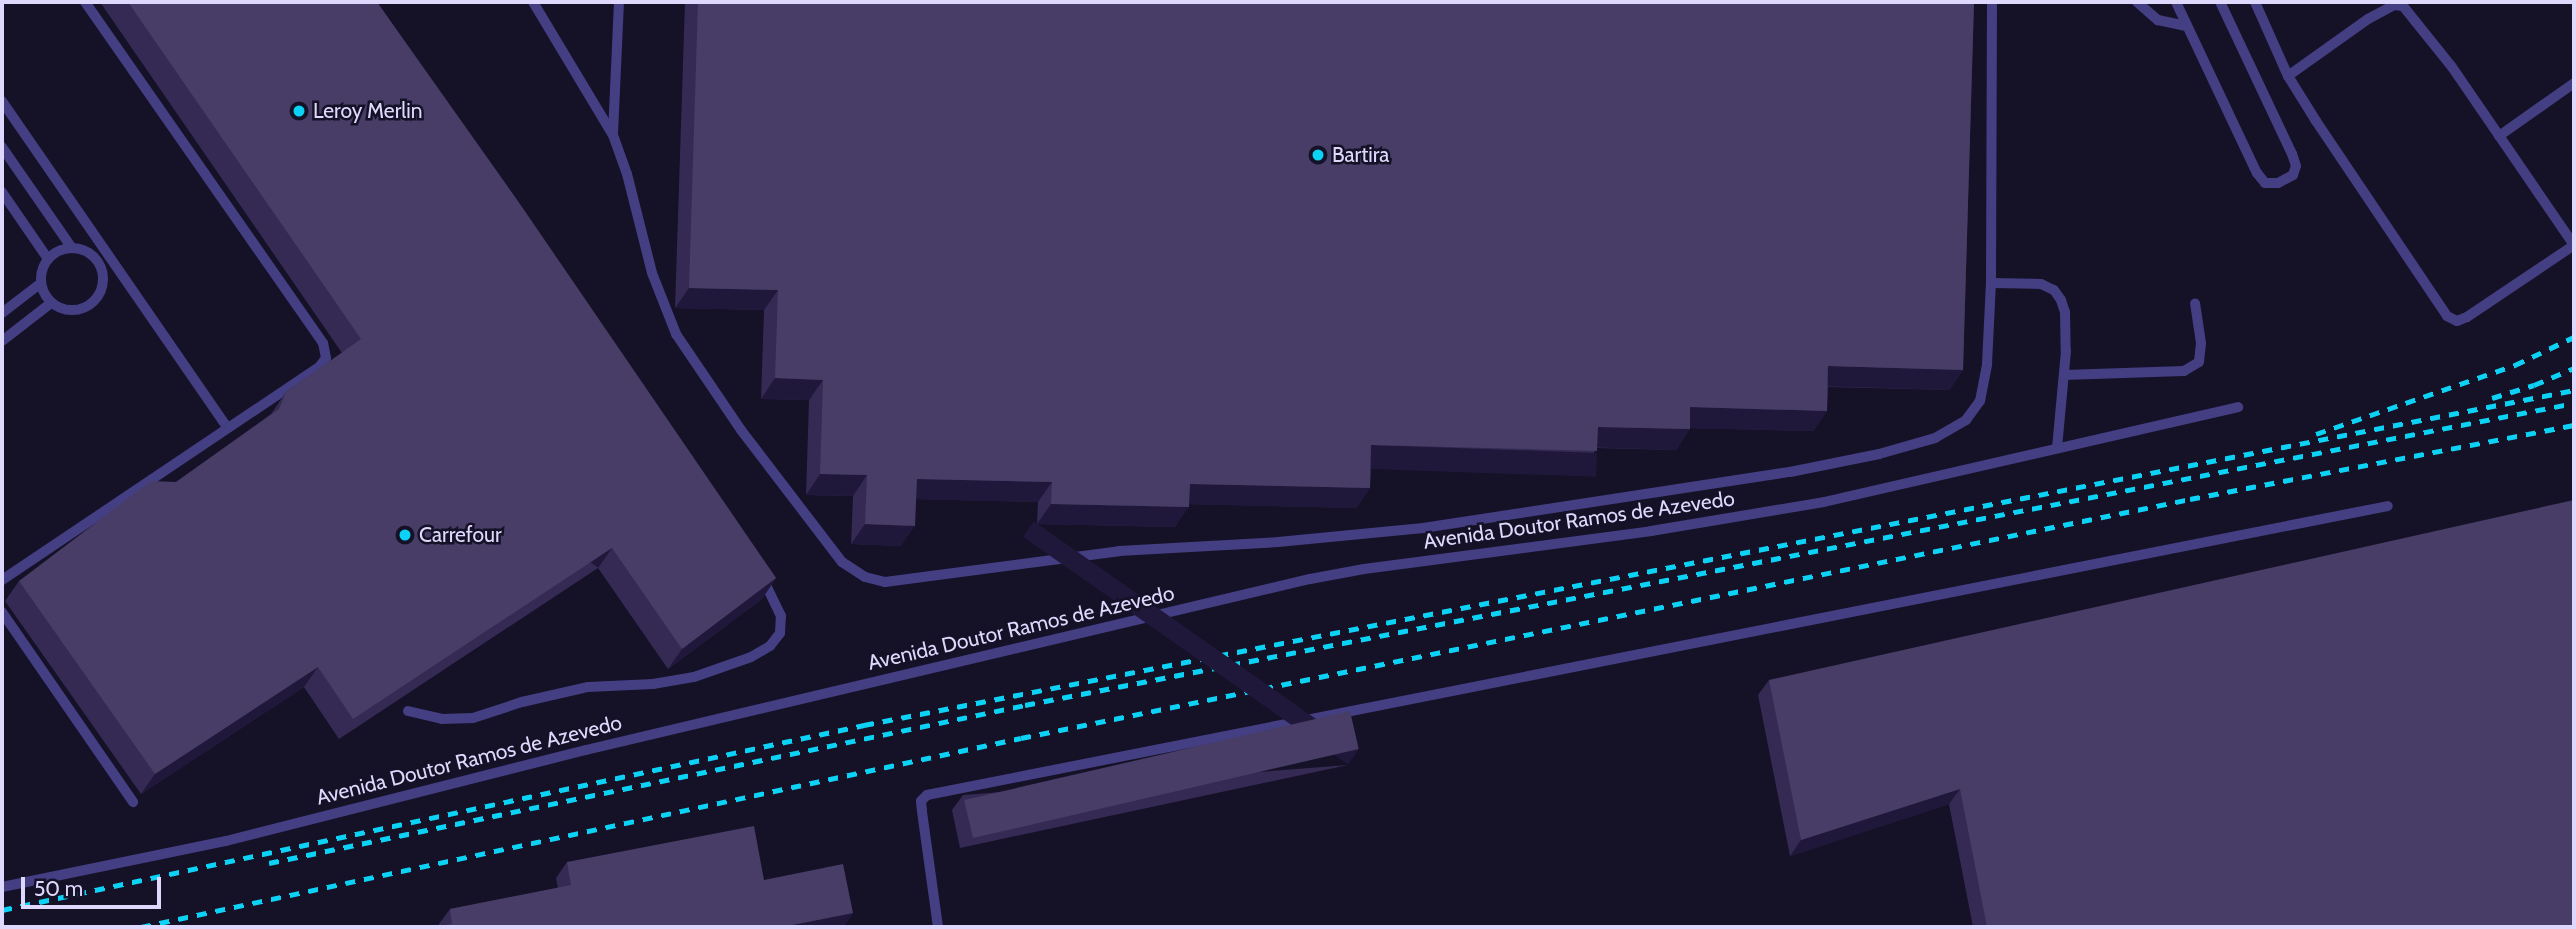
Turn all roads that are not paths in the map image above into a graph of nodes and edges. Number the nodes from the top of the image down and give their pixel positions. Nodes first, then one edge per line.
1 (85, 2) edge
2 (533, 2) edge
3 (619, 2) edge
4 (1992, 2) edge
5 (2137, 2) edge
6 (2176, 2) edge
7 (2220, 2) edge
8 (2258, 4) edge
9 (2187, 26) junction
10 (2288, 76) junction
11 (2574, 83) edge
12 (2, 101) edge
13 (613, 135) junction
14 (2499, 136) junction
15 (2, 147) edge
16 (2, 192) edge
17 (2574, 245) edge
18 (72, 248) junction
19 (110, 256) junction
20 (48, 259) junction
21 (99, 264) junction
22 (41, 283) junction
23 (1991, 283) junction
24 (51, 303) junction
25 (2195, 303) dead end
26 (2, 313) edge
27 (3, 337) edge
28 (2064, 375) junction
29 (2238, 407) dead end
30 (228, 428) junction
31 (2057, 448) junction
32 (2388, 506) dead end
33 (760, 574) edge
34 (2, 580) edge
35 (2, 612) edge
36 (408, 711) dead end
37 (133, 802) dead end
38 (2, 887) edge
39 (938, 927) edge

1 - 30 lane
2 - 13 lane
3 - 13 lane
4 - 23 lane
5 - 9 lane
6 - 9 lane
7 - 9 lane
8 - 10 lane
10 - 14 lane
10 - 17 lane
11 - 14 lane
12 - 19 lane
13 - 23 lane
14 - 17 lane
15 - 18 lane
16 - 20 lane
18 - 20 lane
18 - 21 lane
19 - 21 lane
19 - 30 lane
20 - 22 lane
21 - 24 lane
22 - 24 lane
22 - 26 lane
23 - 28 lane
24 - 27 lane
25 - 28 lane
28 - 31 lane
29 - 31 lane, Avenida Doutor Ramos de Azevedo
30 - 34 lane
31 - 38 lane, Avenida Doutor Ramos de Azevedo
32 - 39 lane
33 - 36 lane
35 - 37 lane

